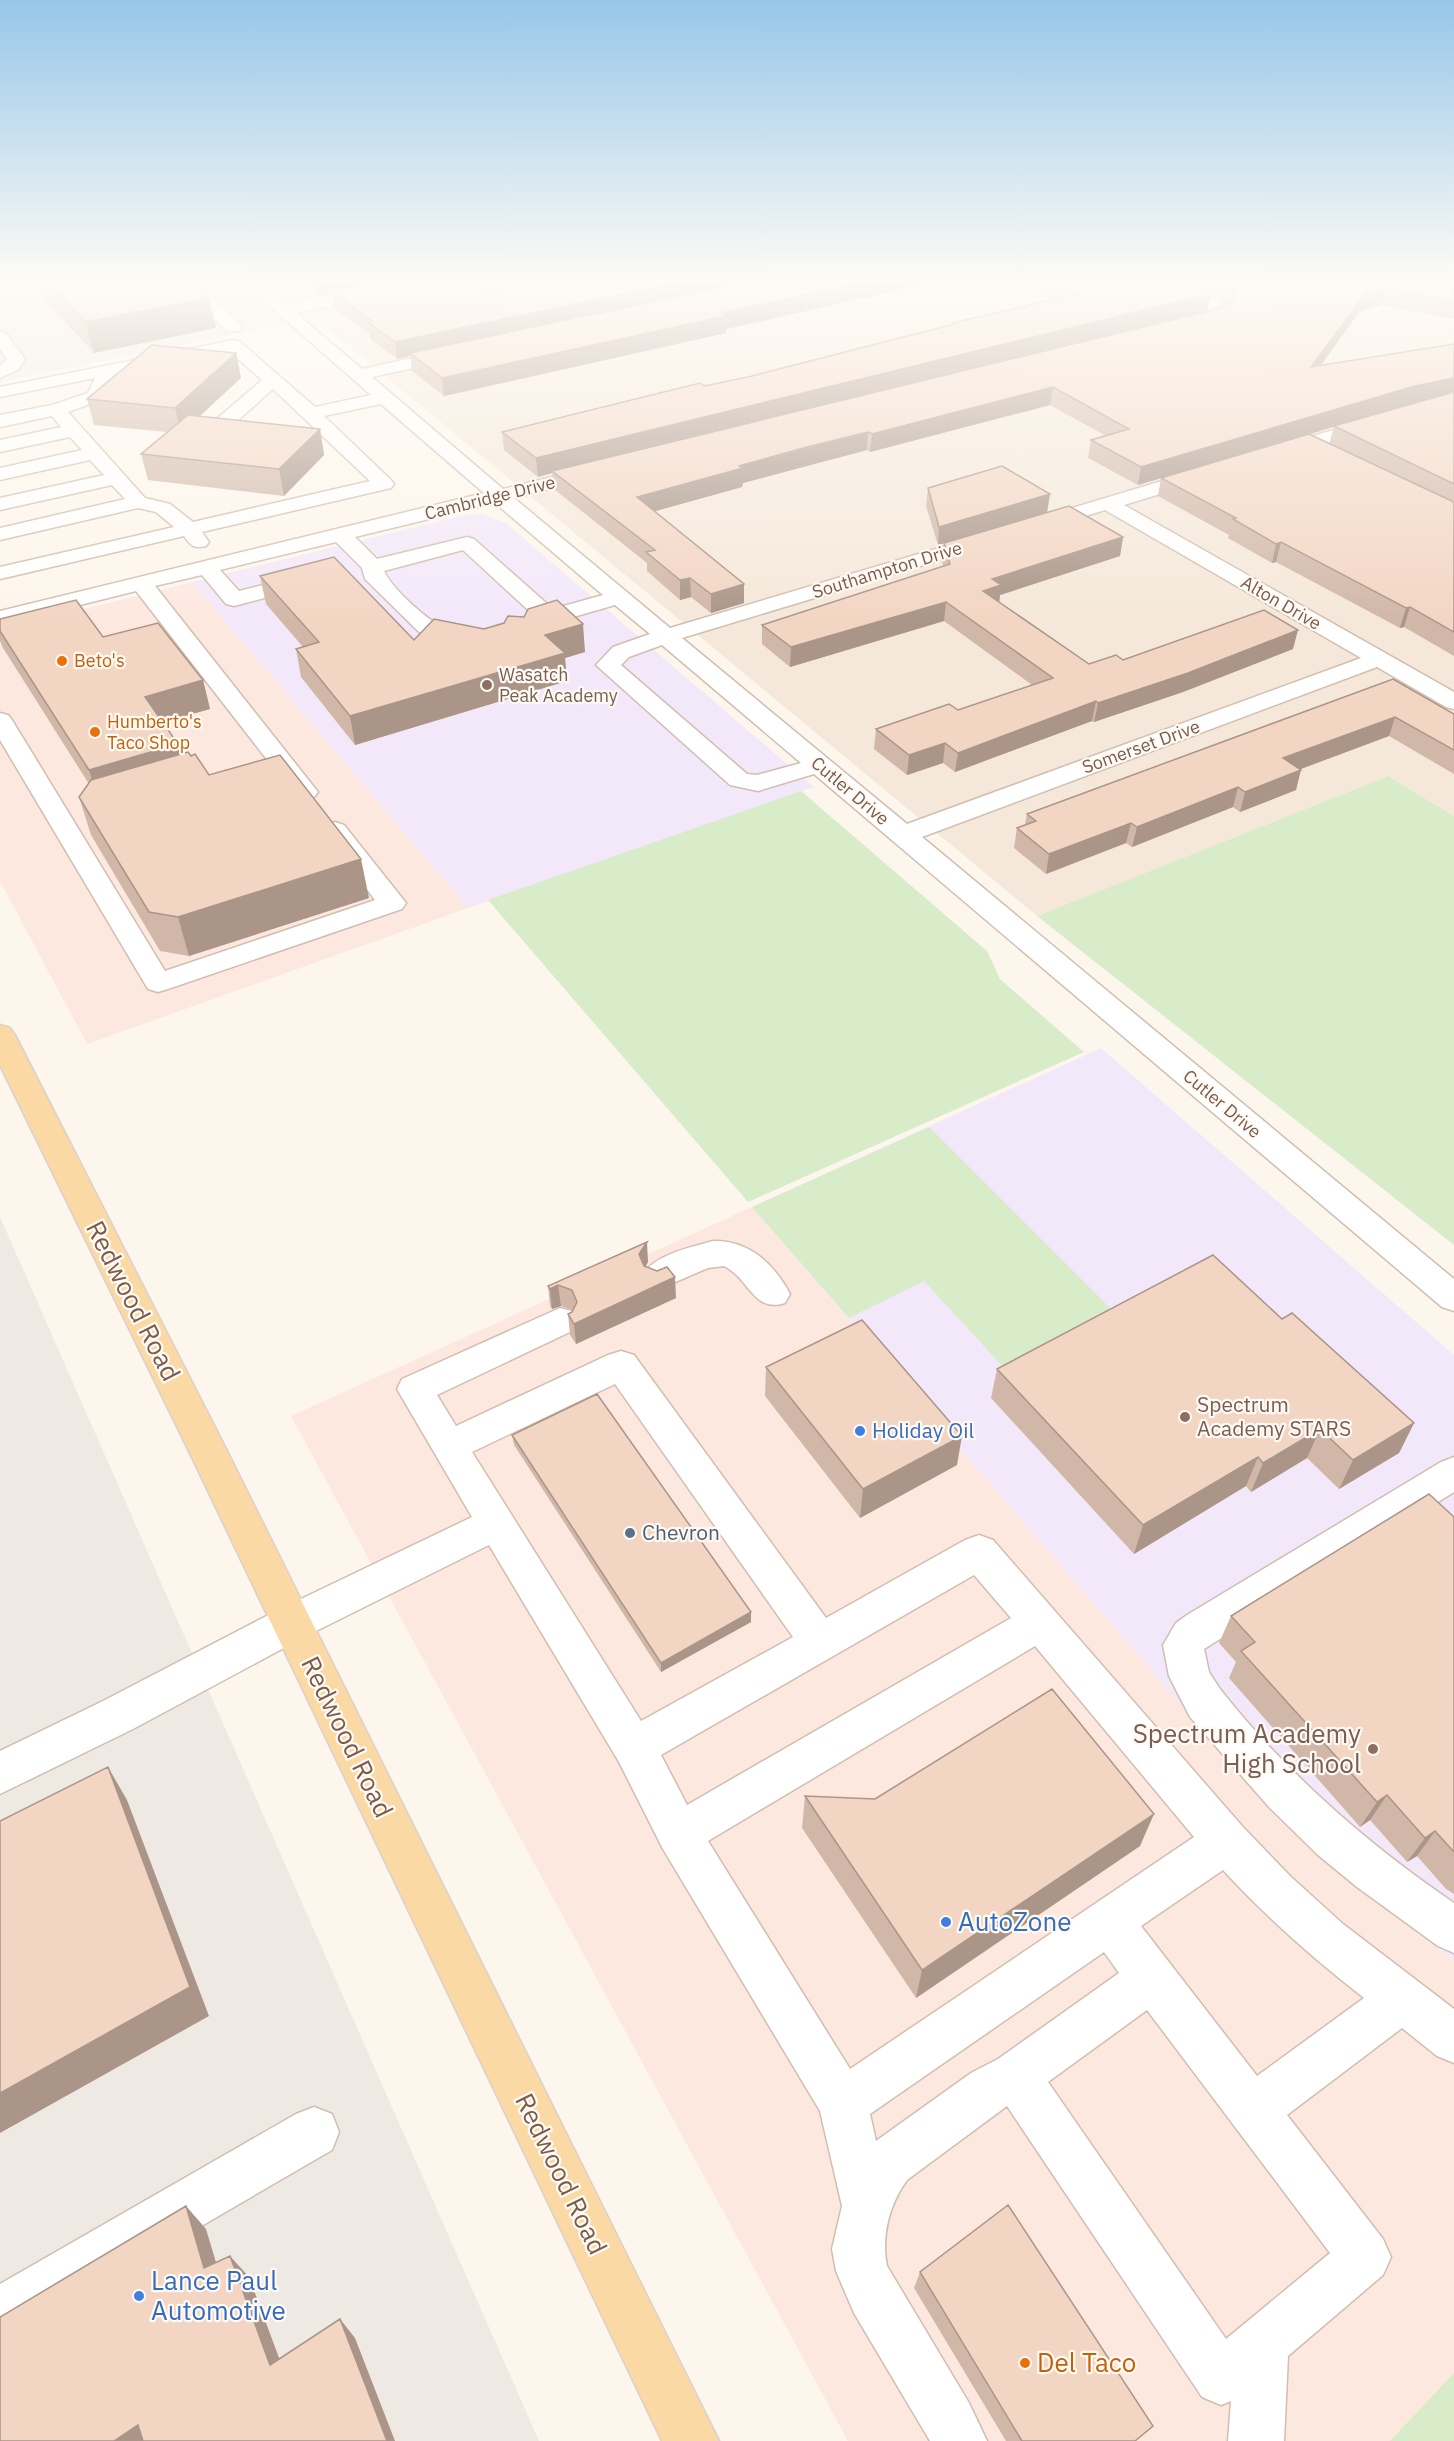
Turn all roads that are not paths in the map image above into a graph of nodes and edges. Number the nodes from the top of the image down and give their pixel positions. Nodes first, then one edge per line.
1 (95, 395) edge
2 (256, 395) edge
3 (290, 395) edge
4 (381, 395) edge
5 (385, 398) junction
6 (1454, 401) edge
7 (56, 410) junction
8 (311, 413) junction
9 (0, 421) edge
10 (74, 430) junction
11 (273, 432) edge
12 (306, 435) edge
13 (338, 439) junction
14 (1306, 443) junction
15 (0, 446) edge
16 (95, 453) junction
17 (1328, 454) edge
18 (1262, 457) edge
19 (612, 468) edge
20 (1217, 470) edge
21 (0, 474) edge
22 (117, 478) junction
23 (500, 496) junction
24 (138, 502) junction
25 (1107, 503) junction
26 (0, 504) edge
27 (189, 529) junction
28 (0, 534) edge
29 (341, 535) junction
30 (371, 565) junction
31 (212, 566) junction
32 (346, 569) edge
33 (0, 573) edge
34 (324, 575) edge
35 (141, 583) junction
36 (620, 597) junction
37 (549, 617) junction
38 (0, 618) edge
39 (529, 627) edge
40 (666, 636) junction
41 (489, 639) edge
42 (1379, 659) junction
43 (1454, 702) edge
44 (0, 720) edge
45 (819, 765) junction
46 (903, 835) junction
47 (0, 1035) edge
48 (659, 1276) edge
49 (773, 1294) dead end
50 (1454, 1298) edge
51 (560, 1321) dead end
52 (449, 1446) junction
53 (1441, 1492) edge
54 (495, 1523) junction
55 (1040, 1622) junction
56 (292, 1623) junction
57 (819, 1642) junction
58 (634, 1748) junction
59 (0, 1773) edge
60 (679, 1834) junction
61 (1226, 1841) junction
62 (1108, 1921) junction
63 (1454, 1930) edge
64 (1152, 1978) junction
65 (1401, 2000) junction
66 (1454, 2039) edge
67 (1015, 2076) junction
68 (843, 2103) junction
69 (1252, 2110) junction
70 (314, 2132) dead end
71 (866, 2203) junction
72 (0, 2313) edge
73 (1262, 2344) junction
74 (691, 2441) edge
75 (959, 2441) edge
76 (1256, 2441) edge

1 - 7 street
2 - 11 street
3 - 8 street
4 - 5 street, Cutler Drive
5 - 8 street
5 - 23 street, Cutler Drive
6 - 14 street
7 - 9 street
7 - 10 street
8 - 13 street
10 - 15 street
10 - 16 street
12 - 13 street
13 - 27 street
14 - 17 street
14 - 18 street
16 - 21 street
16 - 22 street
19 - 23 street, Cambridge Drive
20 - 25 street, Southampton Drive
22 - 24 street
22 - 26 street
23 - 29 street, Cambridge Drive
23 - 36 street, Cutler Drive
24 - 27 street
24 - 28 street
25 - 40 street, Southampton Drive
25 - 42 street, Alton Drive
27 - 31 street
27 - 33 street
29 - 30 street
29 - 31 street, Cambridge Drive
30 - 32 street
30 - 37 street
30 - 41 street
31 - 34 street
31 - 35 street, Cambridge Drive
35 - 38 street, Cambridge Drive
35 - 44 street
36 - 37 street
36 - 40 street, Cutler Drive
37 - 39 street
40 - 45 street, Cutler Drive
40 - 45 street, Southampton Drive
42 - 43 street, Alton Drive
42 - 46 street, Somerset Drive
45 - 46 street, Cutler Drive
46 - 50 street, Cutler Drive
47 - 56 main road, Redwood Road
48 - 49 street
51 - 52 street
52 - 54 street
52 - 57 street
53 - 63 street
54 - 56 street
54 - 58 street
55 - 57 street
55 - 60 street
55 - 61 street
56 - 59 street
56 - 74 main road, Redwood Road
57 - 58 street
58 - 60 street
60 - 68 street
61 - 62 street
61 - 65 street
62 - 64 street
62 - 68 street
64 - 67 street
64 - 69 street
65 - 66 street
65 - 69 street
67 - 71 street
67 - 73 street
68 - 71 street
69 - 73 street
70 - 72 street
71 - 75 street
73 - 76 street

